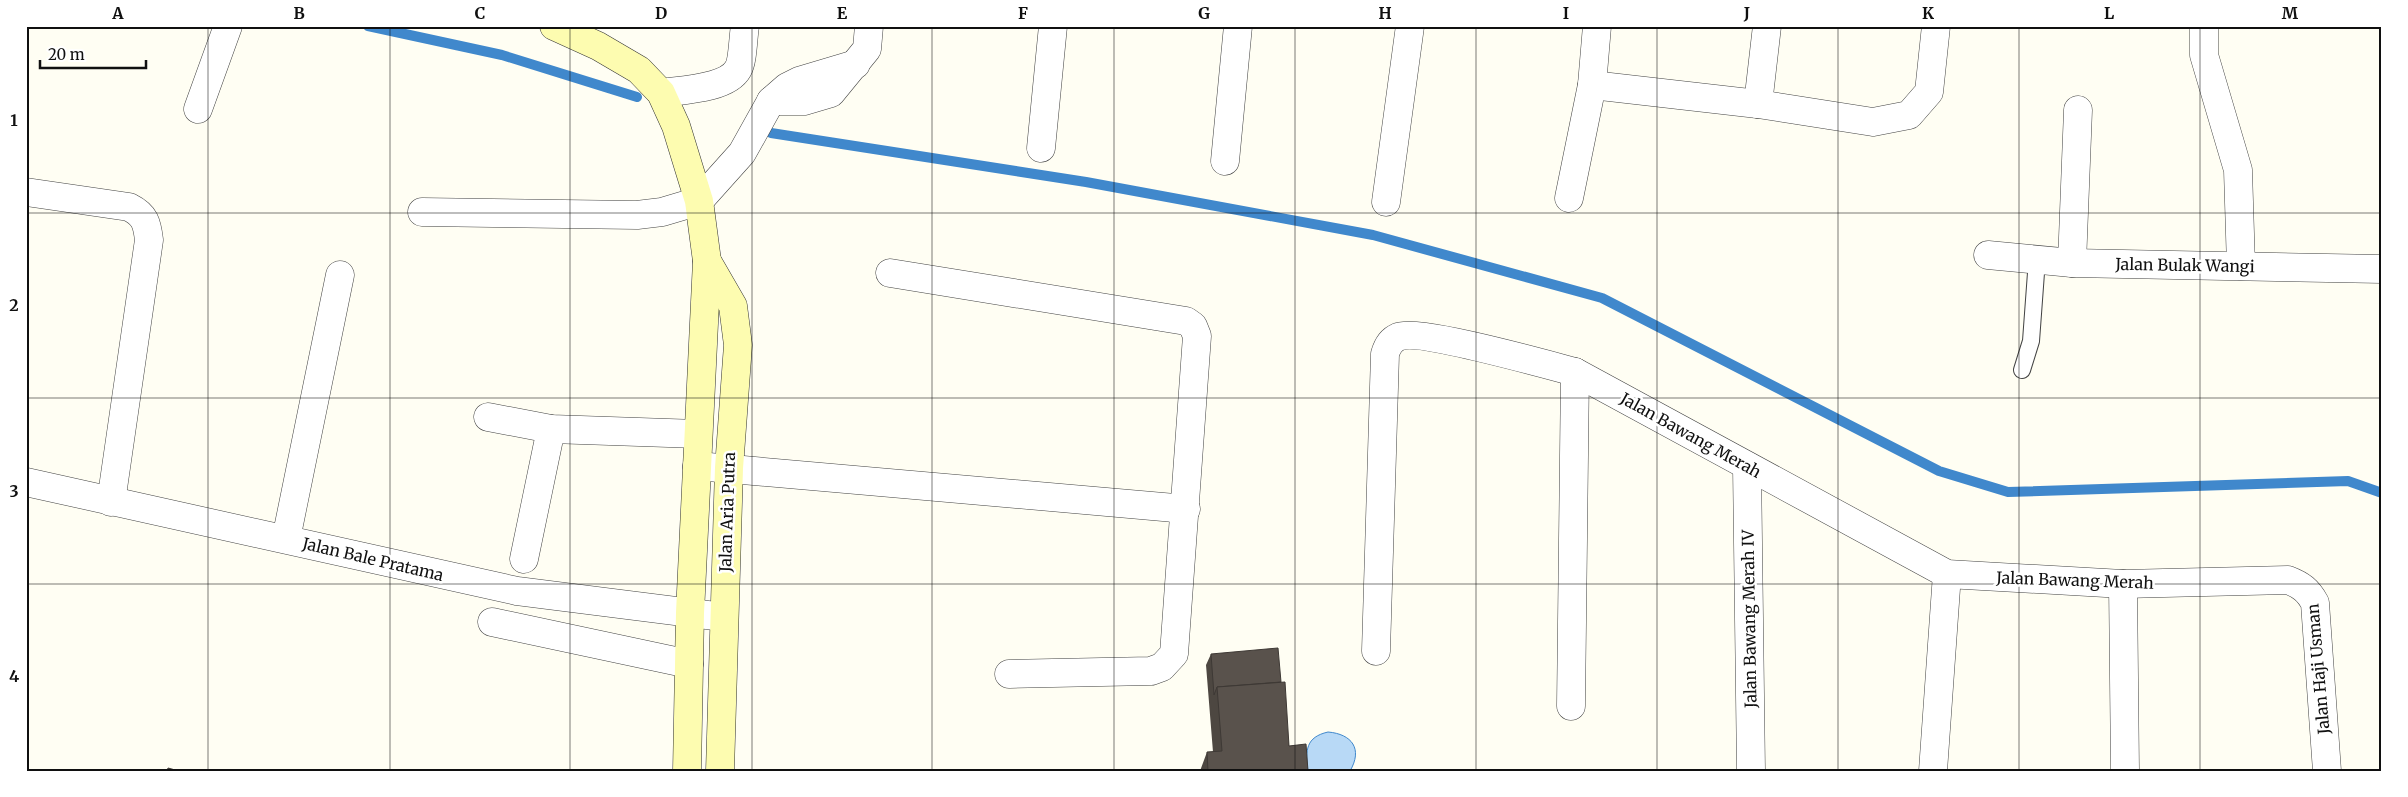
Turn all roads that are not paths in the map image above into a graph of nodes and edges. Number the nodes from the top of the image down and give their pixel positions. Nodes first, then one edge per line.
1 (228, 26) edge
2 (554, 26) edge
3 (745, 26) edge
4 (869, 26) edge
5 (1053, 26) edge
6 (1238, 26) edge
7 (1410, 26) edge
8 (1597, 26) edge
9 (1767, 26) edge
10 (1936, 26) edge
11 (2204, 26) edge
12 (1592, 84) junction
13 (663, 95) junction
14 (1758, 104) junction
15 (198, 109) dead end
16 (2078, 110) dead end
17 (1041, 148) dead end
18 (1224, 161) dead end
19 (26, 192) edge
20 (1569, 198) dead end
21 (699, 201) junction
22 (1386, 202) dead end
23 (422, 212) dead end
24 (1988, 255) dead end
25 (2037, 259) junction
26 (707, 261) junction
27 (2072, 263) junction
28 (2240, 266) junction
29 (2382, 269) edge
30 (890, 273) dead end
31 (340, 275) dead end
32 (2022, 370) dead end
33 (1574, 372) junction
34 (488, 417) dead end
35 (552, 430) junction
36 (698, 434) junction
37 (698, 466) junction
38 (1748, 466) junction
39 (728, 468) junction
40 (26, 482) edge
41 (111, 502) junction
42 (1186, 509) junction
43 (286, 539) junction
44 (524, 558) dead end
45 (1947, 574) junction
46 (2288, 580) joint
47 (2123, 584) junction
48 (690, 613) junction
49 (723, 617) junction
50 (492, 622) dead end
51 (1376, 651) dead end
52 (689, 664) junction
53 (1009, 674) dead end
54 (1571, 706) dead end
55 (686, 771) edge
56 (720, 771) edge
57 (1751, 771) edge
58 (1933, 771) edge
59 (2125, 771) edge
60 (2327, 771) edge

1 - 15 street
2 - 13 main road, Jalan Aria Putra
3 - 13 street
4 - 21 street
5 - 17 street
6 - 18 street
7 - 22 street
8 - 12 street
9 - 14 street
10 - 14 street
11 - 28 street
12 - 14 street
12 - 20 street
13 - 21 main road, Jalan Aria Putra
16 - 27 street
19 - 41 street
21 - 23 street
21 - 26 main road, Jalan Aria Putra
24 - 25 street, Jalan Bulak Wangi
25 - 27 street, Jalan Bulak Wangi
25 - 32 lane
26 - 36 main road, Jalan Aria Putra
26 - 39 main road, Jalan Aria Putra
27 - 28 street, Jalan Bulak Wangi
28 - 29 street, Jalan Bulak Wangi
30 - 42 street
31 - 43 street
33 - 38 street, Jalan Bawang Merah
33 - 51 street, Jalan Bawang Merah
33 - 54 street
34 - 35 street
35 - 36 street
35 - 44 street
36 - 37 main road, Jalan Aria Putra
37 - 39 street
37 - 48 main road, Jalan Aria Putra
38 - 45 street, Jalan Bawang Merah
38 - 57 street, Jalan Bawang Merah IV
39 - 42 street
39 - 49 main road, Jalan Aria Putra
40 - 41 street, Jalan Bale Pratama
41 - 43 street, Jalan Bale Pratama
42 - 53 street
43 - 48 street, Jalan Bale Pratama
45 - 47 street, Jalan Bawang Merah
45 - 58 street
46 - 47 street, Jalan Bawang Merah
46 - 60 street, Jalan Haji Usman
47 - 59 street
48 - 49 street, Jalan Bale Pratama
48 - 52 main road, Jalan Aria Putra
49 - 56 main road, Jalan Aria Putra
50 - 52 street
52 - 55 main road, Jalan Aria Putra

